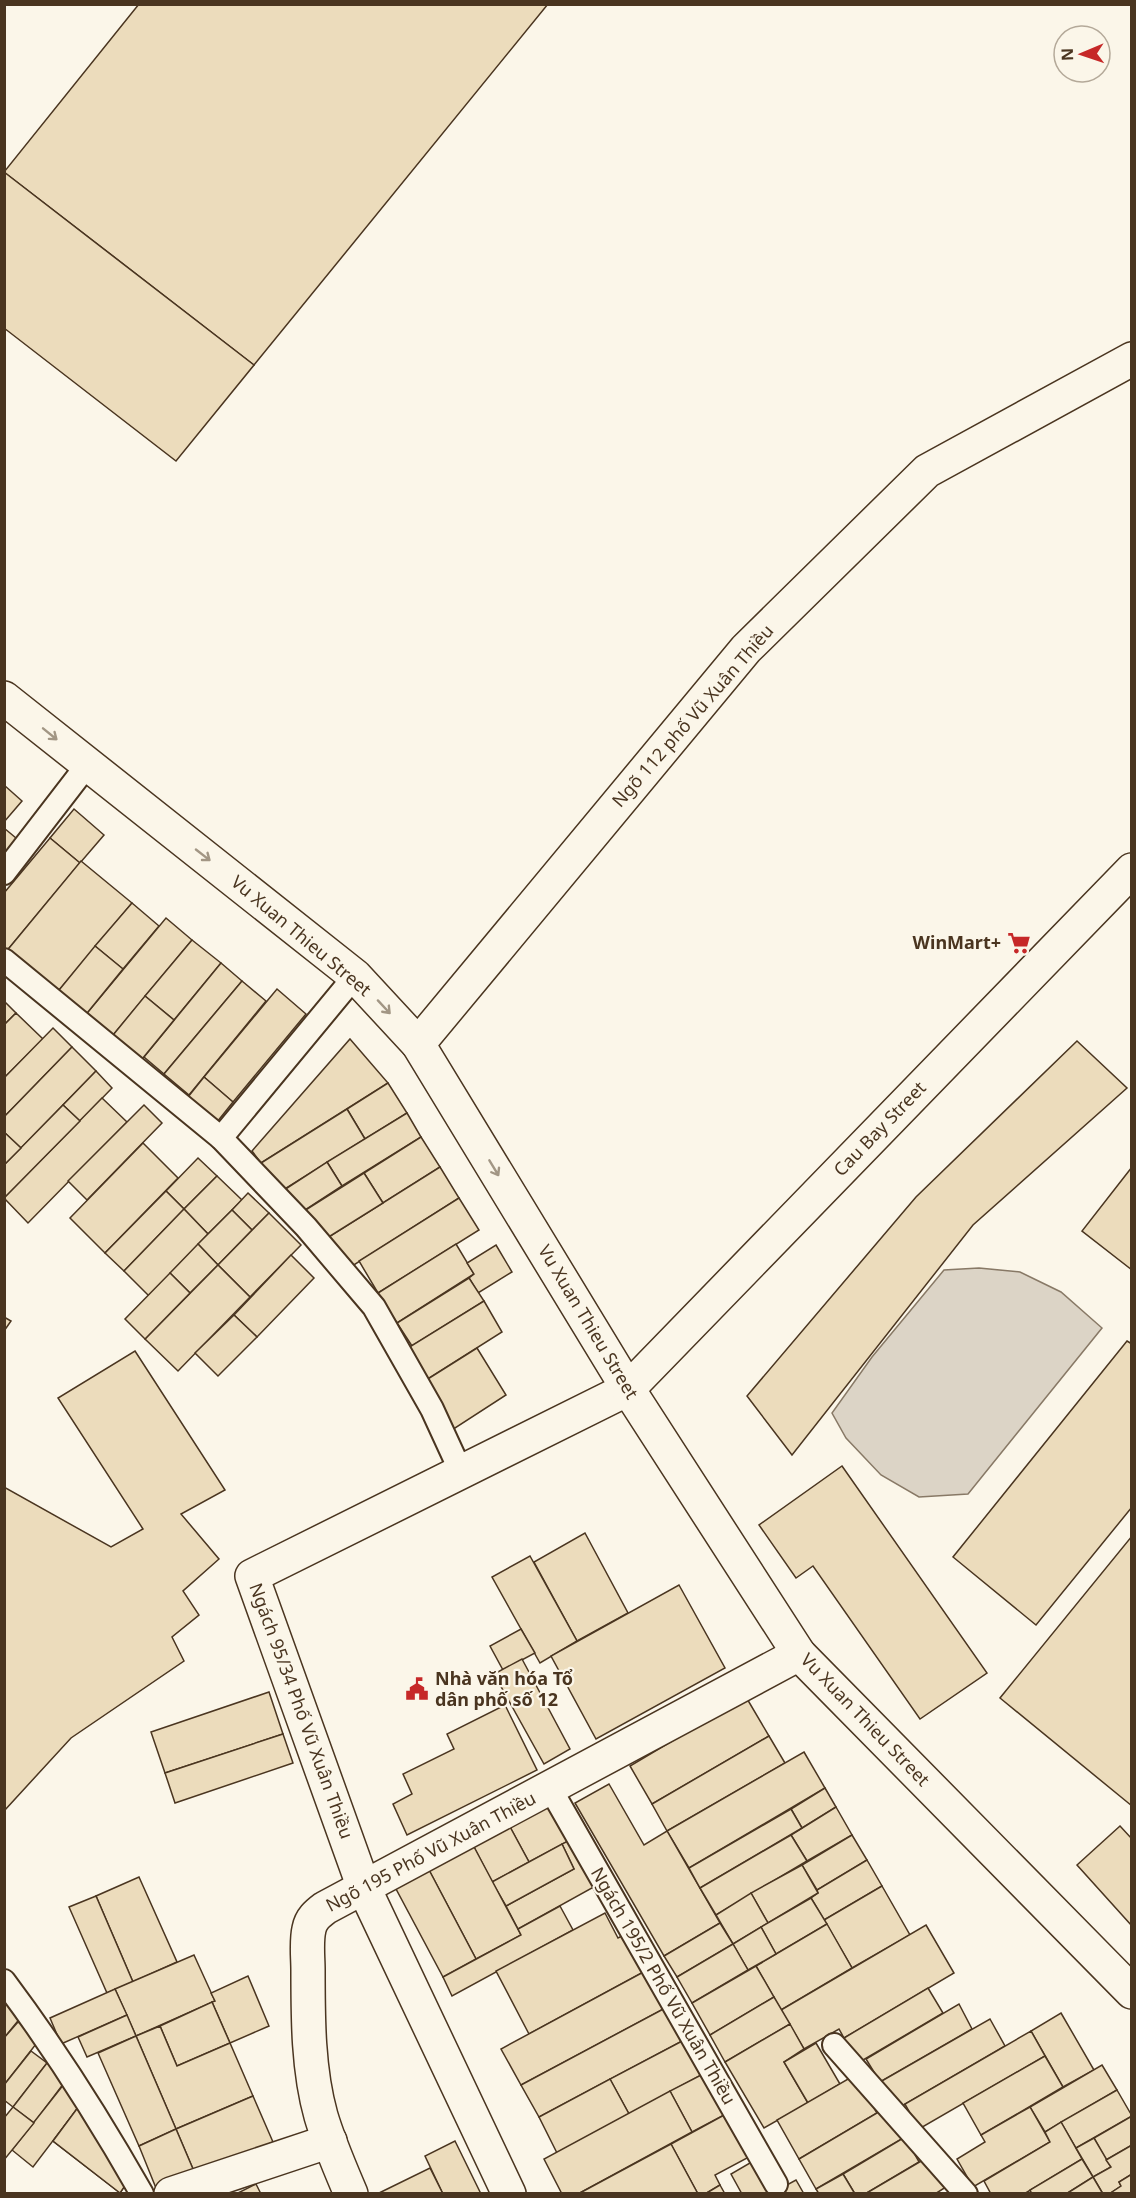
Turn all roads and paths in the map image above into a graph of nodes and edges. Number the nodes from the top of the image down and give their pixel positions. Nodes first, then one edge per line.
1 (1131, 359) edge
2 (4, 698) edge
3 (88, 764) junction
4 (1131, 870) edge
5 (4, 873) edge
6 (4, 960) edge
7 (355, 976) junction
8 (418, 1044) junction
9 (221, 1138) junction
10 (628, 1389) junction
11 (461, 1472) junction
12 (799, 1653) junction
13 (550, 1788) junction
14 (364, 1888) junction
15 (4, 1982) edge
16 (1131, 1992) edge
17 (834, 2045) dead end
18 (330, 2141) junction
19 (776, 2184) dead end
20 (142, 2193) edge
21 (171, 2193) edge
22 (351, 2193) edge
23 (509, 2193) edge
24 (966, 2193) edge

1 - 8 street, Ngõ 112 phố Vũ Xuân Thiều
2 -> 3 street, Vu Xuan Thieu Street
3 - 5 lane
3 -> 7 street, Vu Xuan Thieu Street
4 - 10 street, Cau Bay Street
6 - 9 lane
7 -> 8 street, Vu Xuan Thieu Street
7 - 9 lane
8 -> 10 street, Vu Xuan Thieu Street
9 - 11 lane
10 - 11 street, Ngách 95/34 Phố Vũ Xuân Thiều
10 - 12 street, Vu Xuan Thieu Street
11 - 14 street, Ngách 95/34 Phố Vũ Xuân Thiều
12 - 13 street, Ngõ 195 Phố Vũ Xuân Thiều
12 - 16 street, Vu Xuan Thieu Street
13 - 14 street, Ngõ 195 Phố Vũ Xuân Thiều
13 - 19 lane, Ngách 195/2 Phố Vũ Xuân Thiều
14 - 18 street, Ngõ 195 Phố Vũ Xuân Thiều
14 - 23 street, Ngách 95/34 Phố Vũ Xuân Thiều
15 - 20 lane
17 - 24 lane
18 - 21 street
18 - 22 street, Ngõ 195 Phố Vũ Xuân Thiều

